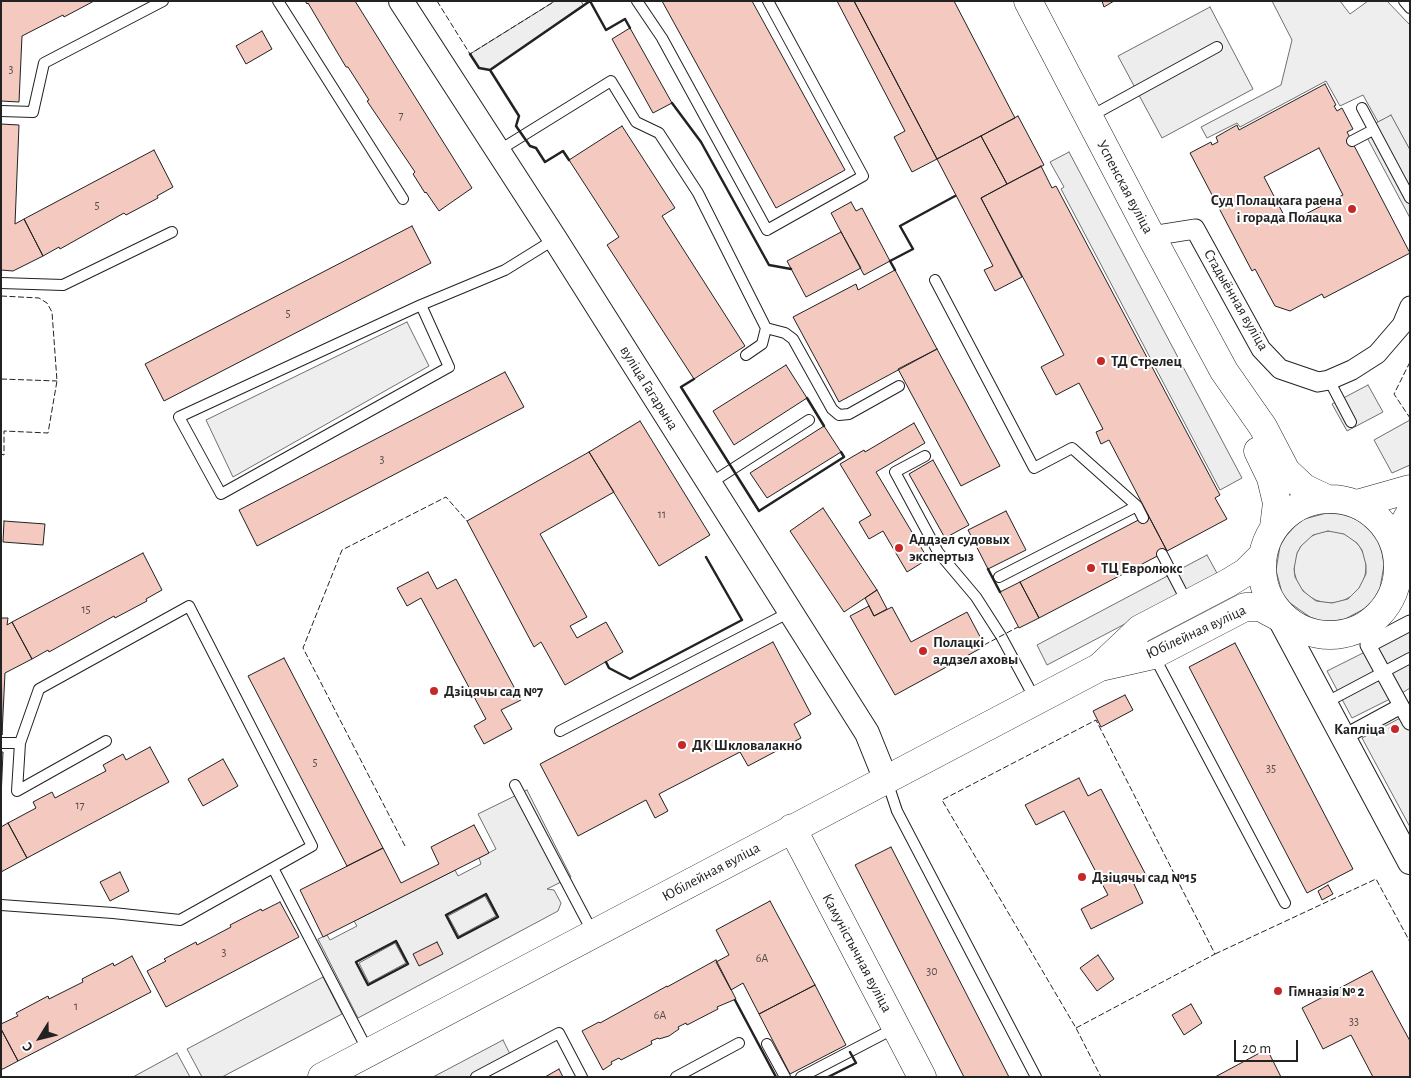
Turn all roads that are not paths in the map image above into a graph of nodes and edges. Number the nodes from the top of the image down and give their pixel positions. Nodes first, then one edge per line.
1 (163, 1) edge
2 (278, 1) edge
3 (401, 1) edge
4 (637, 1) edge
5 (768, 1) edge
6 (1028, 1) edge
7 (1404, 1) edge
8 (1410, 8) edge
9 (1217, 47) dead end
10 (1362, 108) dead end
11 (1, 111) edge
12 (1088, 117) junction
13 (1373, 130) junction
14 (1352, 141) dead end
15 (498, 151) junction
16 (1410, 198) edge
17 (403, 199) dead end
18 (172, 232) dead end
19 (1151, 236) junction
20 (555, 239) junction
21 (935, 280) dead end
22 (1, 283) edge
23 (421, 305) junction
24 (1410, 306) edge
25 (766, 328) junction
26 (746, 355) dead end
27 (1224, 371) junction
28 (1329, 380) junction
29 (899, 386) dead end
30 (809, 420) dead end
31 (1352, 422) dead end
32 (924, 456) dead end
33 (709, 484) junction
34 (1410, 489) edge
35 (1327, 499) junction
36 (1357, 504) junction
37 (1137, 506) junction
38 (1410, 513) edge
39 (1143, 518) dead end
40 (1274, 527) junction
41 (1162, 554) dead end
42 (1262, 555) junction
43 (1399, 555) edge
44 (999, 577) dead end
45 (1188, 604) junction
46 (790, 612) junction
47 (1280, 613) junction
48 (1410, 623) edge
49 (1153, 655) junction
50 (1410, 658) edge
51 (1100, 667) junction
52 (1383, 672) junction
53 (1036, 701) junction
54 (1325, 702) junction
55 (1402, 706) junction
56 (1410, 722) edge
57 (560, 731) dead end
58 (1344, 737) junction
59 (106, 741) dead end
60 (1, 743) edge
61 (20, 743) junction
62 (886, 780) junction
63 (515, 785) dead end
64 (792, 828) junction
65 (1410, 862) edge
66 (272, 868) junction
67 (1285, 903) dead end
68 (1, 905) edge
69 (593, 934) junction
70 (896, 1028) junction
71 (739, 1043) dead end
72 (767, 1044) dead end
73 (368, 1052) junction
74 (322, 1077) edge
75 (476, 1077) edge
76 (582, 1077) edge
77 (676, 1077) edge
78 (785, 1077) edge
79 (801, 1077) edge
80 (922, 1077) edge
81 (1036, 1077) edge

1 - 11 lane
2 - 17 lane
3 - 15 street, вуліца Гагарына
4 - 5 lane
6 - 12 main road, Успенская вуліца
7 - 8 lane
9 - 12 lane
10 - 13 lane
12 - 19 main road, Успенская вуліца
13 - 14 lane
13 - 16 lane
15 - 20 street, вуліца Гагарына
15 - 25 lane
18 - 22 lane
19 - 27 main road, Успенская вуліца
19 - 28 street, Стадыённая вуліца
20 - 23 lane
20 - 33 street, вуліца Гагарына
21 - 37 lane
23 - 23 lane
24 - 28 street, Стадыённая вуліца
25 - 26 lane
25 - 29 lane
27 - 35 main road, Успенская вуліца
27 - 40 main road, Успенская вуліца
28 - 31 lane
30 - 33 lane
32 - 53 lane
33 - 46 street, вуліца Гагарына
34 - 36 main road
35 - 36 main road
35 - 40 main road
36 - 43 main road
37 - 39 lane
37 - 44 lane
38 - 43 main road
40 - 42 main road
41 - 45 lane
42 - 45 main road, Юбілейная вуліца
42 - 47 main road
43 - 47 main road
45 - 51 main road, Юбілейная вуліца
46 - 57 lane
46 - 62 street, вуліца Гагарына
47 - 49 main road, Юбілейная вуліца
47 - 54 street
48 - 52 street
49 - 51 main road, Юбілейная вуліца
49 - 67 lane
50 - 52 lane
51 - 53 main road, Юбілейная вуліца
52 - 54 lane
52 - 55 street
53 - 62 main road, Юбілейная вуліца
54 - 58 street
55 - 56 street
55 - 58 street
58 - 65 street
59 - 61 lane
60 - 61 lane
61 - 66 lane
62 - 64 main road, Юбілейная вуліца
62 - 81 lane
63 - 69 lane
64 - 69 main road, Юбілейная вуліца
64 - 70 main road, Камуністычная вуліца
66 - 68 lane
66 - 73 lane
69 - 73 main road, Юбілейная вуліца
70 - 79 lane
70 - 80 main road, Камуністычная вуліца
71 - 77 lane
72 - 78 lane
73 - 74 main road, Юбілейная вуліца
75 - 76 lane

